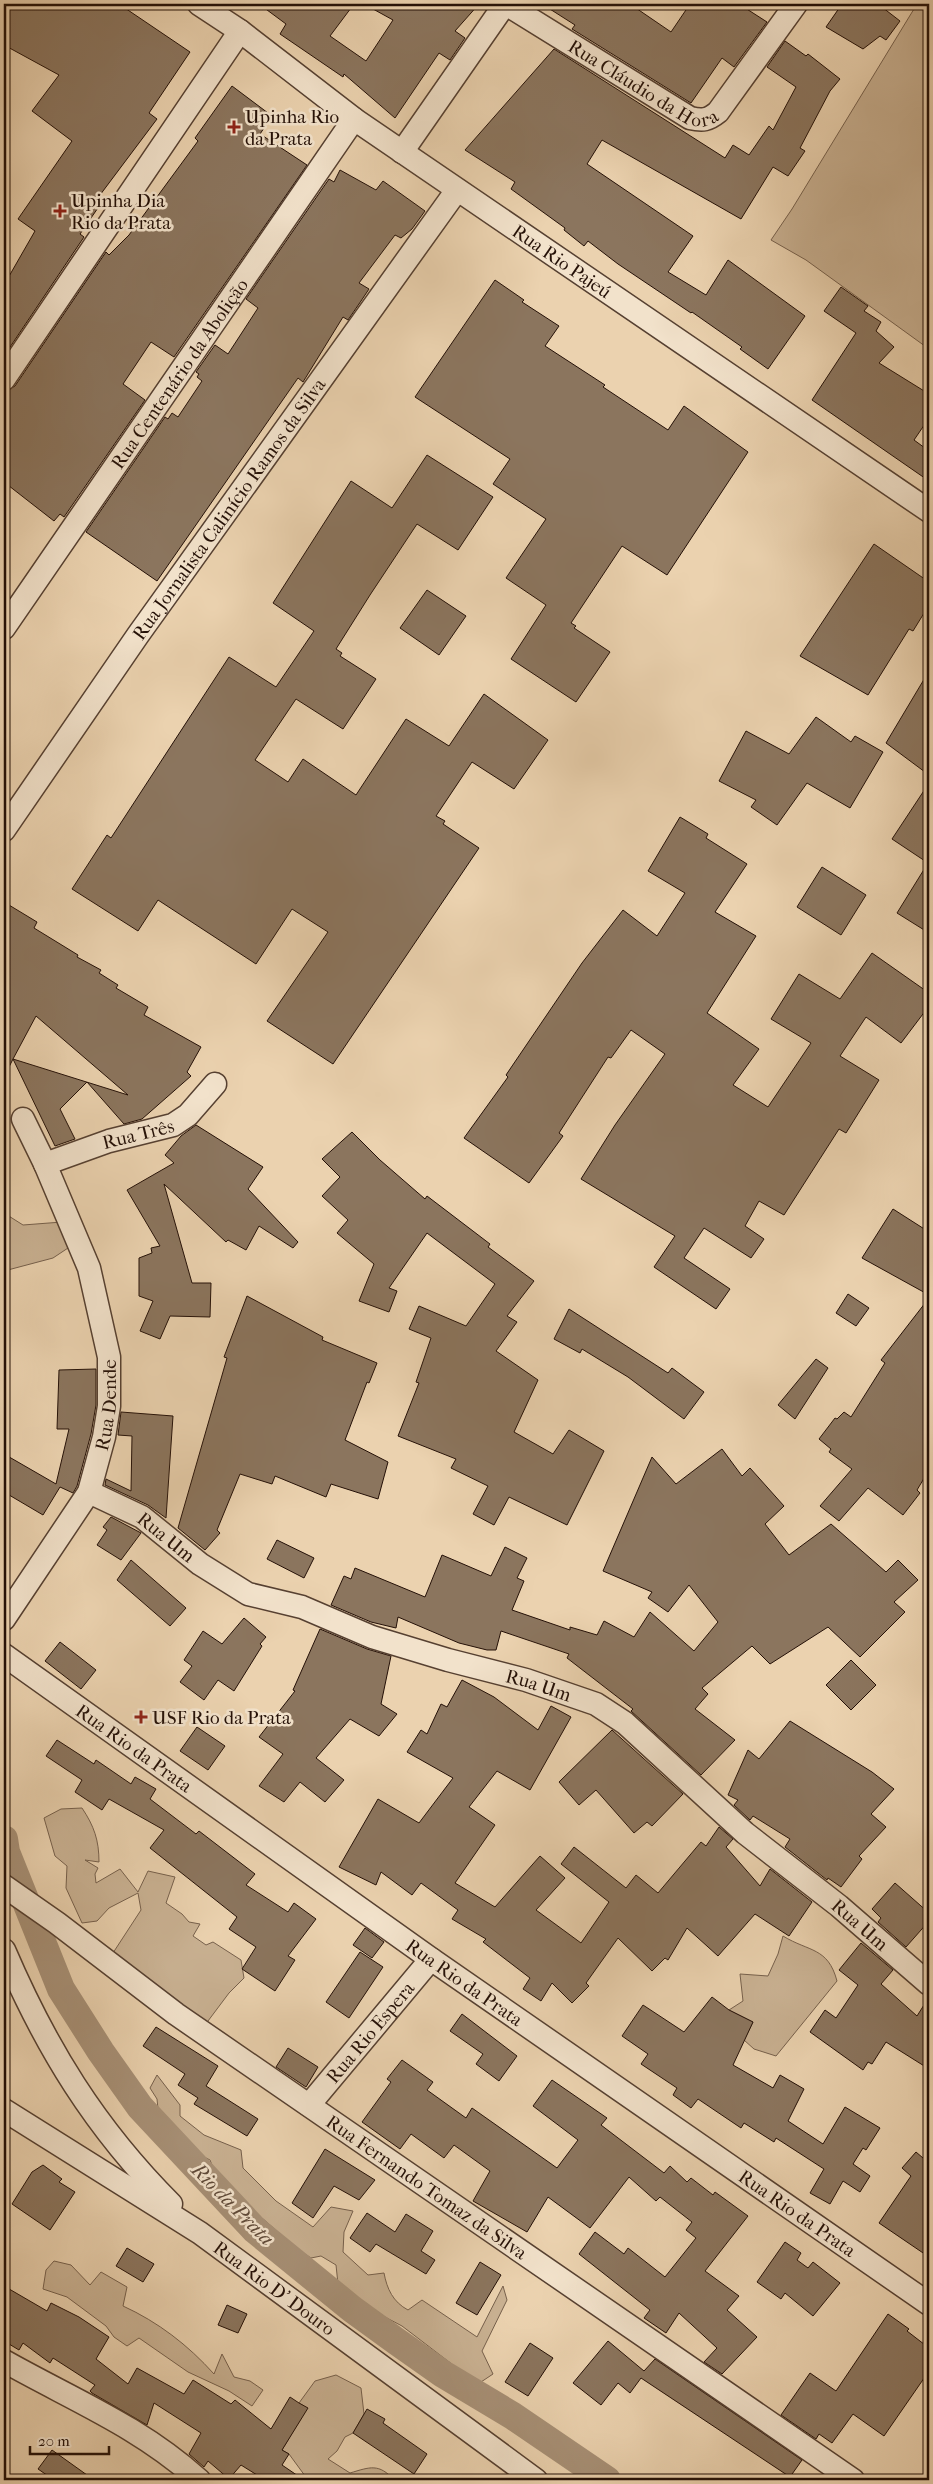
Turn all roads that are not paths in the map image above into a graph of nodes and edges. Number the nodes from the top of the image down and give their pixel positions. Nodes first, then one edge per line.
1 (199, 4) edge
2 (505, 4) edge
3 (796, 4) edge
4 (240, 31) junction
5 (354, 119) junction
6 (402, 152) junction
7 (457, 190) junction
8 (4, 379) edge
9 (929, 511) edge
10 (4, 628) edge
11 (4, 830) edge
12 (215, 1084) dead end
13 (23, 1119) dead end
14 (45, 1164) junction
15 (89, 1492) junction
16 (4, 1619) edge
17 (4, 1655) edge
18 (4, 1886) edge
19 (4, 1950) edge
20 (431, 1959) junction
21 (929, 1984) edge
22 (309, 2105) junction
23 (4, 2110) edge
24 (200, 2233) junction
25 (929, 2304) edge
26 (4, 2361) edge
27 (199, 2480) edge
28 (536, 2480) edge
29 (853, 2480) edge

1 - 4 street, Rua Rio Pajeú
2 - 3 street, Rua Cláudio da Hora
2 - 6 street
4 - 5 street, Rua Rio Pajeú
4 - 8 street
5 - 6 street, Rua Rio Pajeú
5 - 10 street, Rua Centenário da Abolição
6 - 7 street, Rua Rio Pajeú
7 - 9 street, Rua Rio Pajeú
7 - 11 street, Rua Jornalista Calinício Ramos da Silva
12 - 14 street, Rua Três
13 - 14 street, Rua Dende
14 - 15 street, Rua Dende
15 - 16 street, Rua Dende
15 - 21 street, Rua Um
17 - 20 street, Rua Rio da Prata
18 - 22 street, Rua Fernando Tomaz da Silva
19 - 24 street
20 - 22 street, Rua Rio Espera
20 - 25 street, Rua Rio da Prata
22 - 29 street, Rua Fernando Tomaz da Silva
23 - 24 street, Rua Rio D' Douro
24 - 28 street, Rua Rio D' Douro
26 - 27 street

